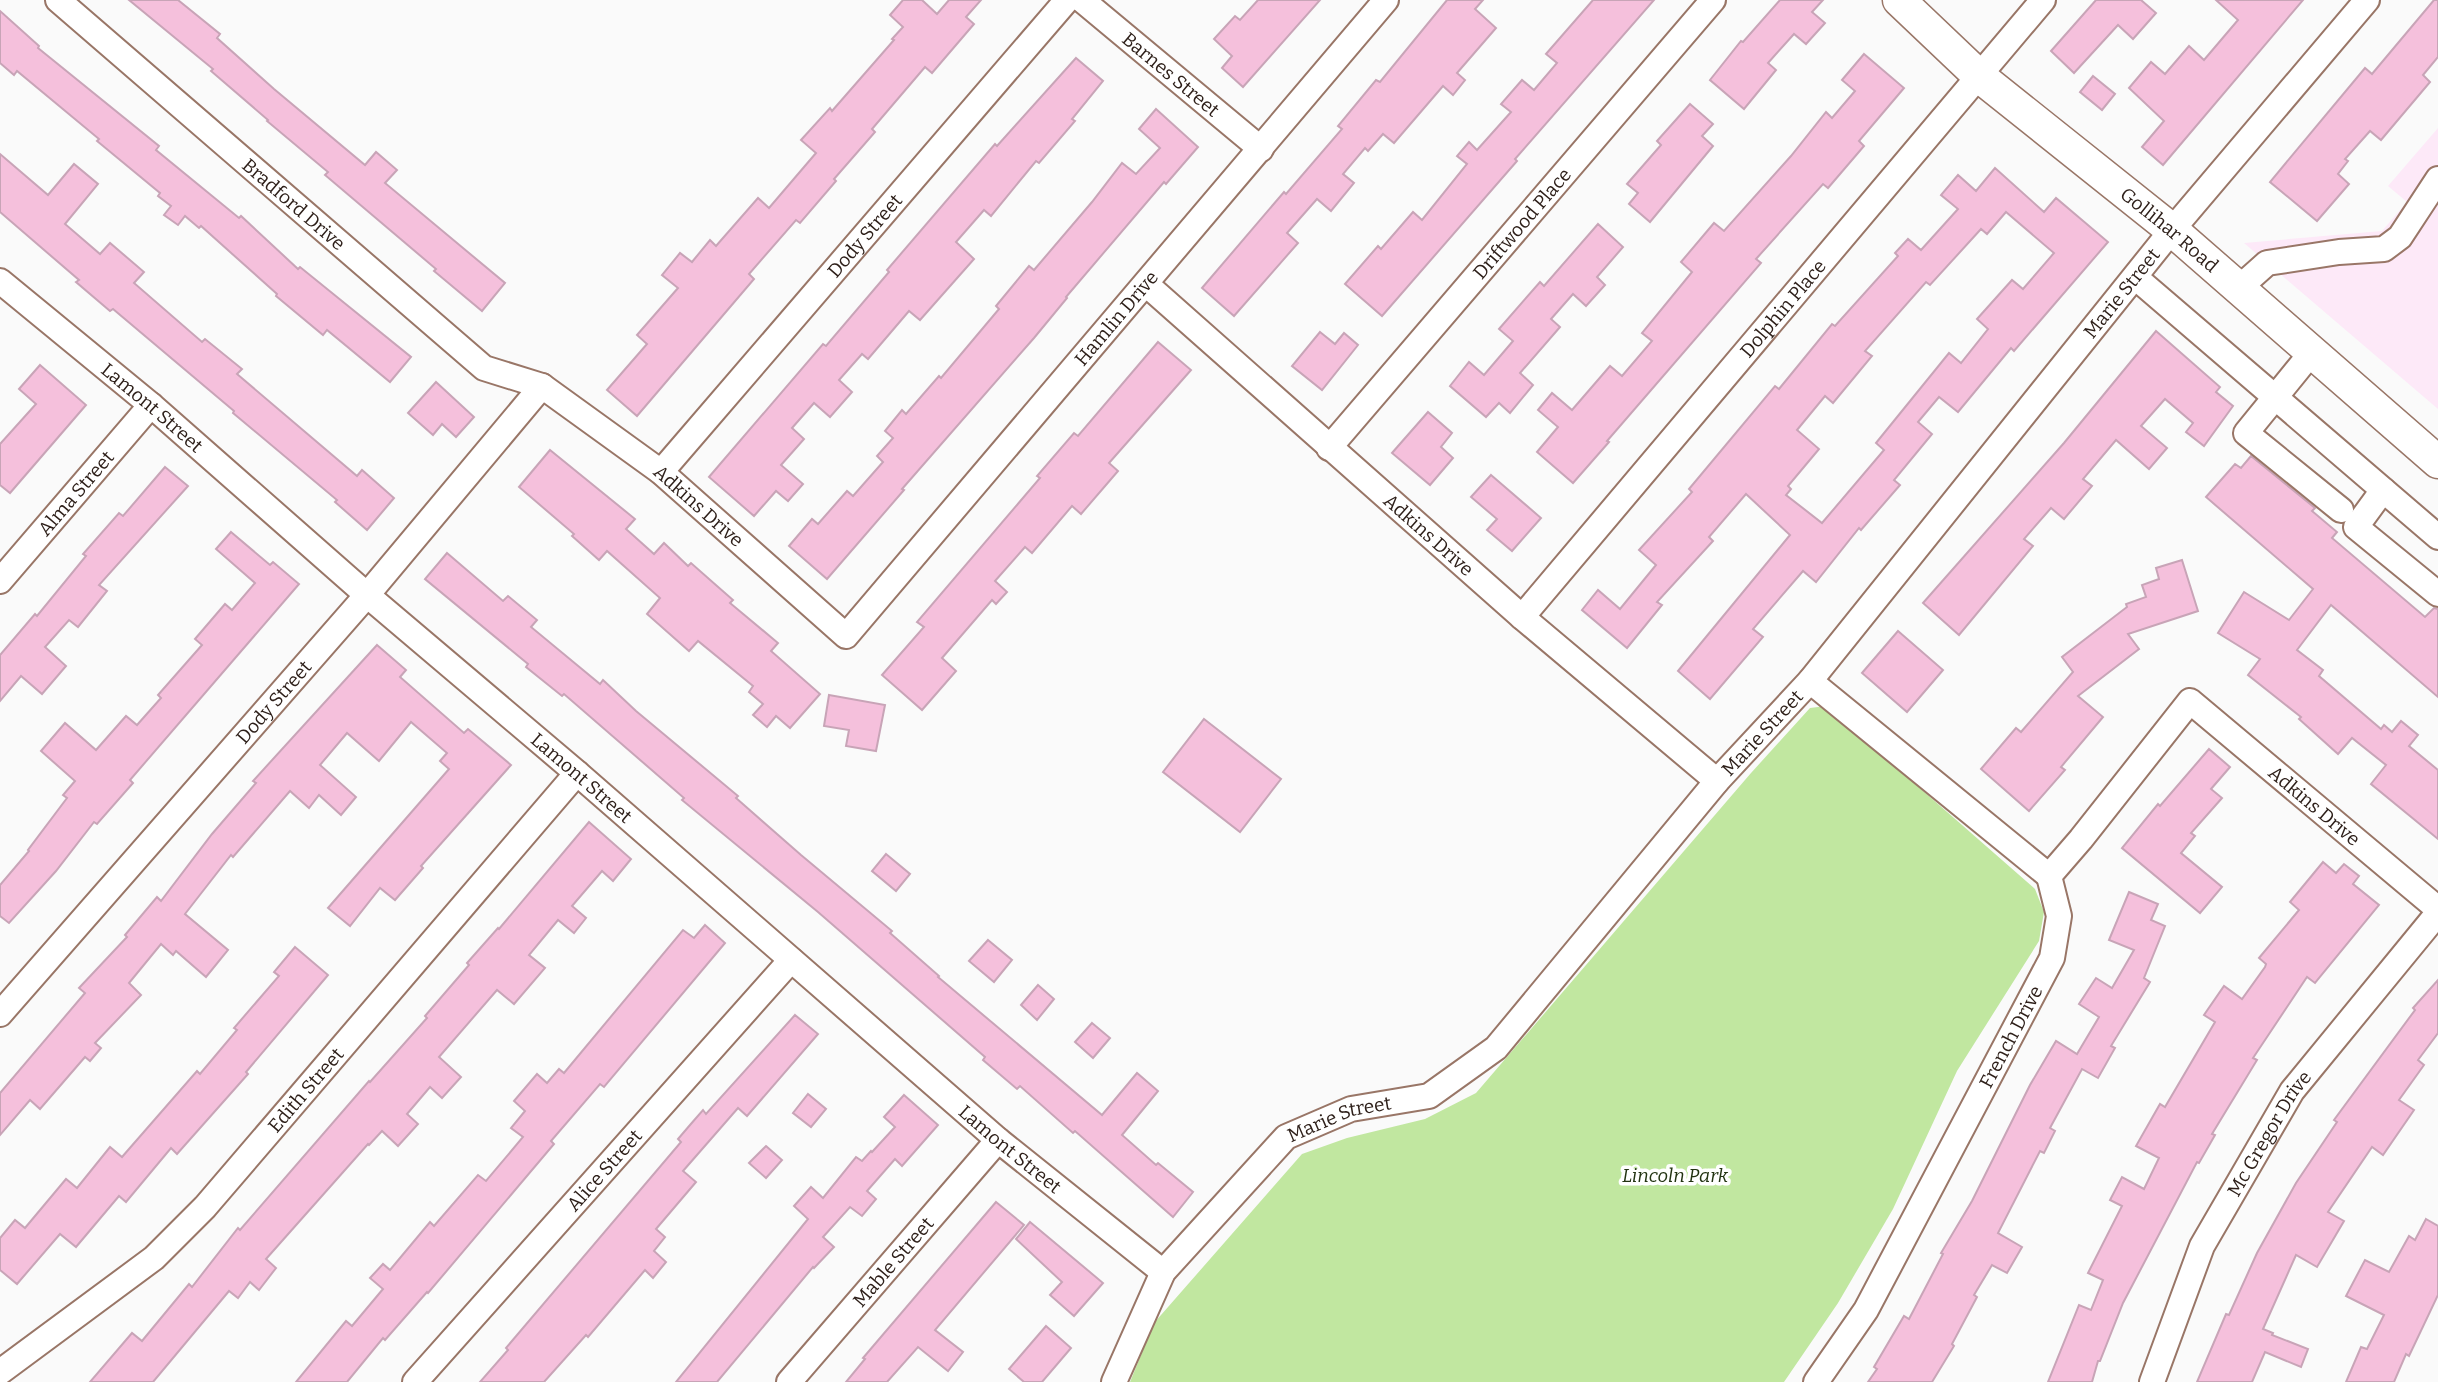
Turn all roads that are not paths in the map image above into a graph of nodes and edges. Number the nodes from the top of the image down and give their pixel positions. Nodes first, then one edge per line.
1 (58, 0) edge
2 (1067, 0) edge
3 (1082, 0) edge
4 (1386, 0) edge
5 (1713, 0) edge
6 (1899, 0) edge
7 (2043, 0) edge
8 (2367, 0) edge
9 (1979, 76) junction
10 (1261, 149) junction
11 (2438, 179) edge
12 (2172, 230) junction
13 (2135, 277) junction
14 (0, 281) edge
15 (1146, 284) junction
16 (2239, 288) junction
17 (2312, 352) junction
18 (542, 386) junction
19 (2275, 397) junction
20 (151, 405) junction
21 (1329, 447) junction
22 (2438, 462) edge
23 (661, 472) junction
24 (2383, 490) junction
25 (2341, 510) dead end
26 (2438, 537) edge
27 (0, 581) edge
28 (2438, 594) edge
29 (367, 595) junction
30 (1522, 617) junction
31 (846, 636) joint
32 (1810, 681) junction
33 (577, 773) junction
34 (1717, 781) junction
35 (2049, 876) junction
36 (2438, 911) edge
37 (791, 960) junction
38 (0, 1014) edge
39 (998, 1139) junction
40 (1163, 1272) junction
41 (0, 1372) edge
42 (415, 1382) edge
43 (789, 1382) edge
44 (1114, 1382) edge
45 (1816, 1382) edge
46 (2152, 1382) edge

1 - 18 street, Bradford Drive
2 - 23 street, Dody Street
3 - 10 street, Barnes Street
4 - 10 street, Hamlin Drive
5 - 21 street, Driftwood Place
6 - 9 main road, Gollihar Road
7 - 9 street, Dolphin Place
8 - 12 street, Marie Street
9 - 12 main road, Gollihar Road
9 - 30 street, Dolphin Place
10 - 15 street, Hamlin Drive
11 - 16 street
12 - 13 street, Marie Street
12 - 16 main road, Gollihar Road
13 - 19 street
13 - 32 street, Marie Street
14 - 20 street, Lamont Street
15 - 21 street, Adkins Drive
15 - 31 street, Hamlin Drive
16 - 17 main road, Gollihar Road
17 - 19 street
17 - 22 main road, Gollihar Road
18 - 23 street, Adkins Drive
18 - 29 street, Dody Street
19 - 24 street
19 - 25 street
20 - 27 street, Alma Street
20 - 29 street, Lamont Street
21 - 30 street, Adkins Drive
23 - 31 street, Adkins Drive
24 - 26 street
24 - 28 street
29 - 33 street, Lamont Street
29 - 38 street, Dody Street
30 - 34 street, Adkins Drive
32 - 34 street, Marie Street
32 - 35 street
33 - 37 street, Lamont Street
33 - 41 street, Edith Street
34 - 40 street, Marie Street
35 - 36 street, Adkins Drive
35 - 45 street, French Drive
36 - 46 street, Mc Gregor Drive
37 - 39 street, Lamont Street
37 - 42 street, Alice Street
39 - 40 street, Lamont Street
39 - 43 street, Mable Street
40 - 44 street, Marie Street

